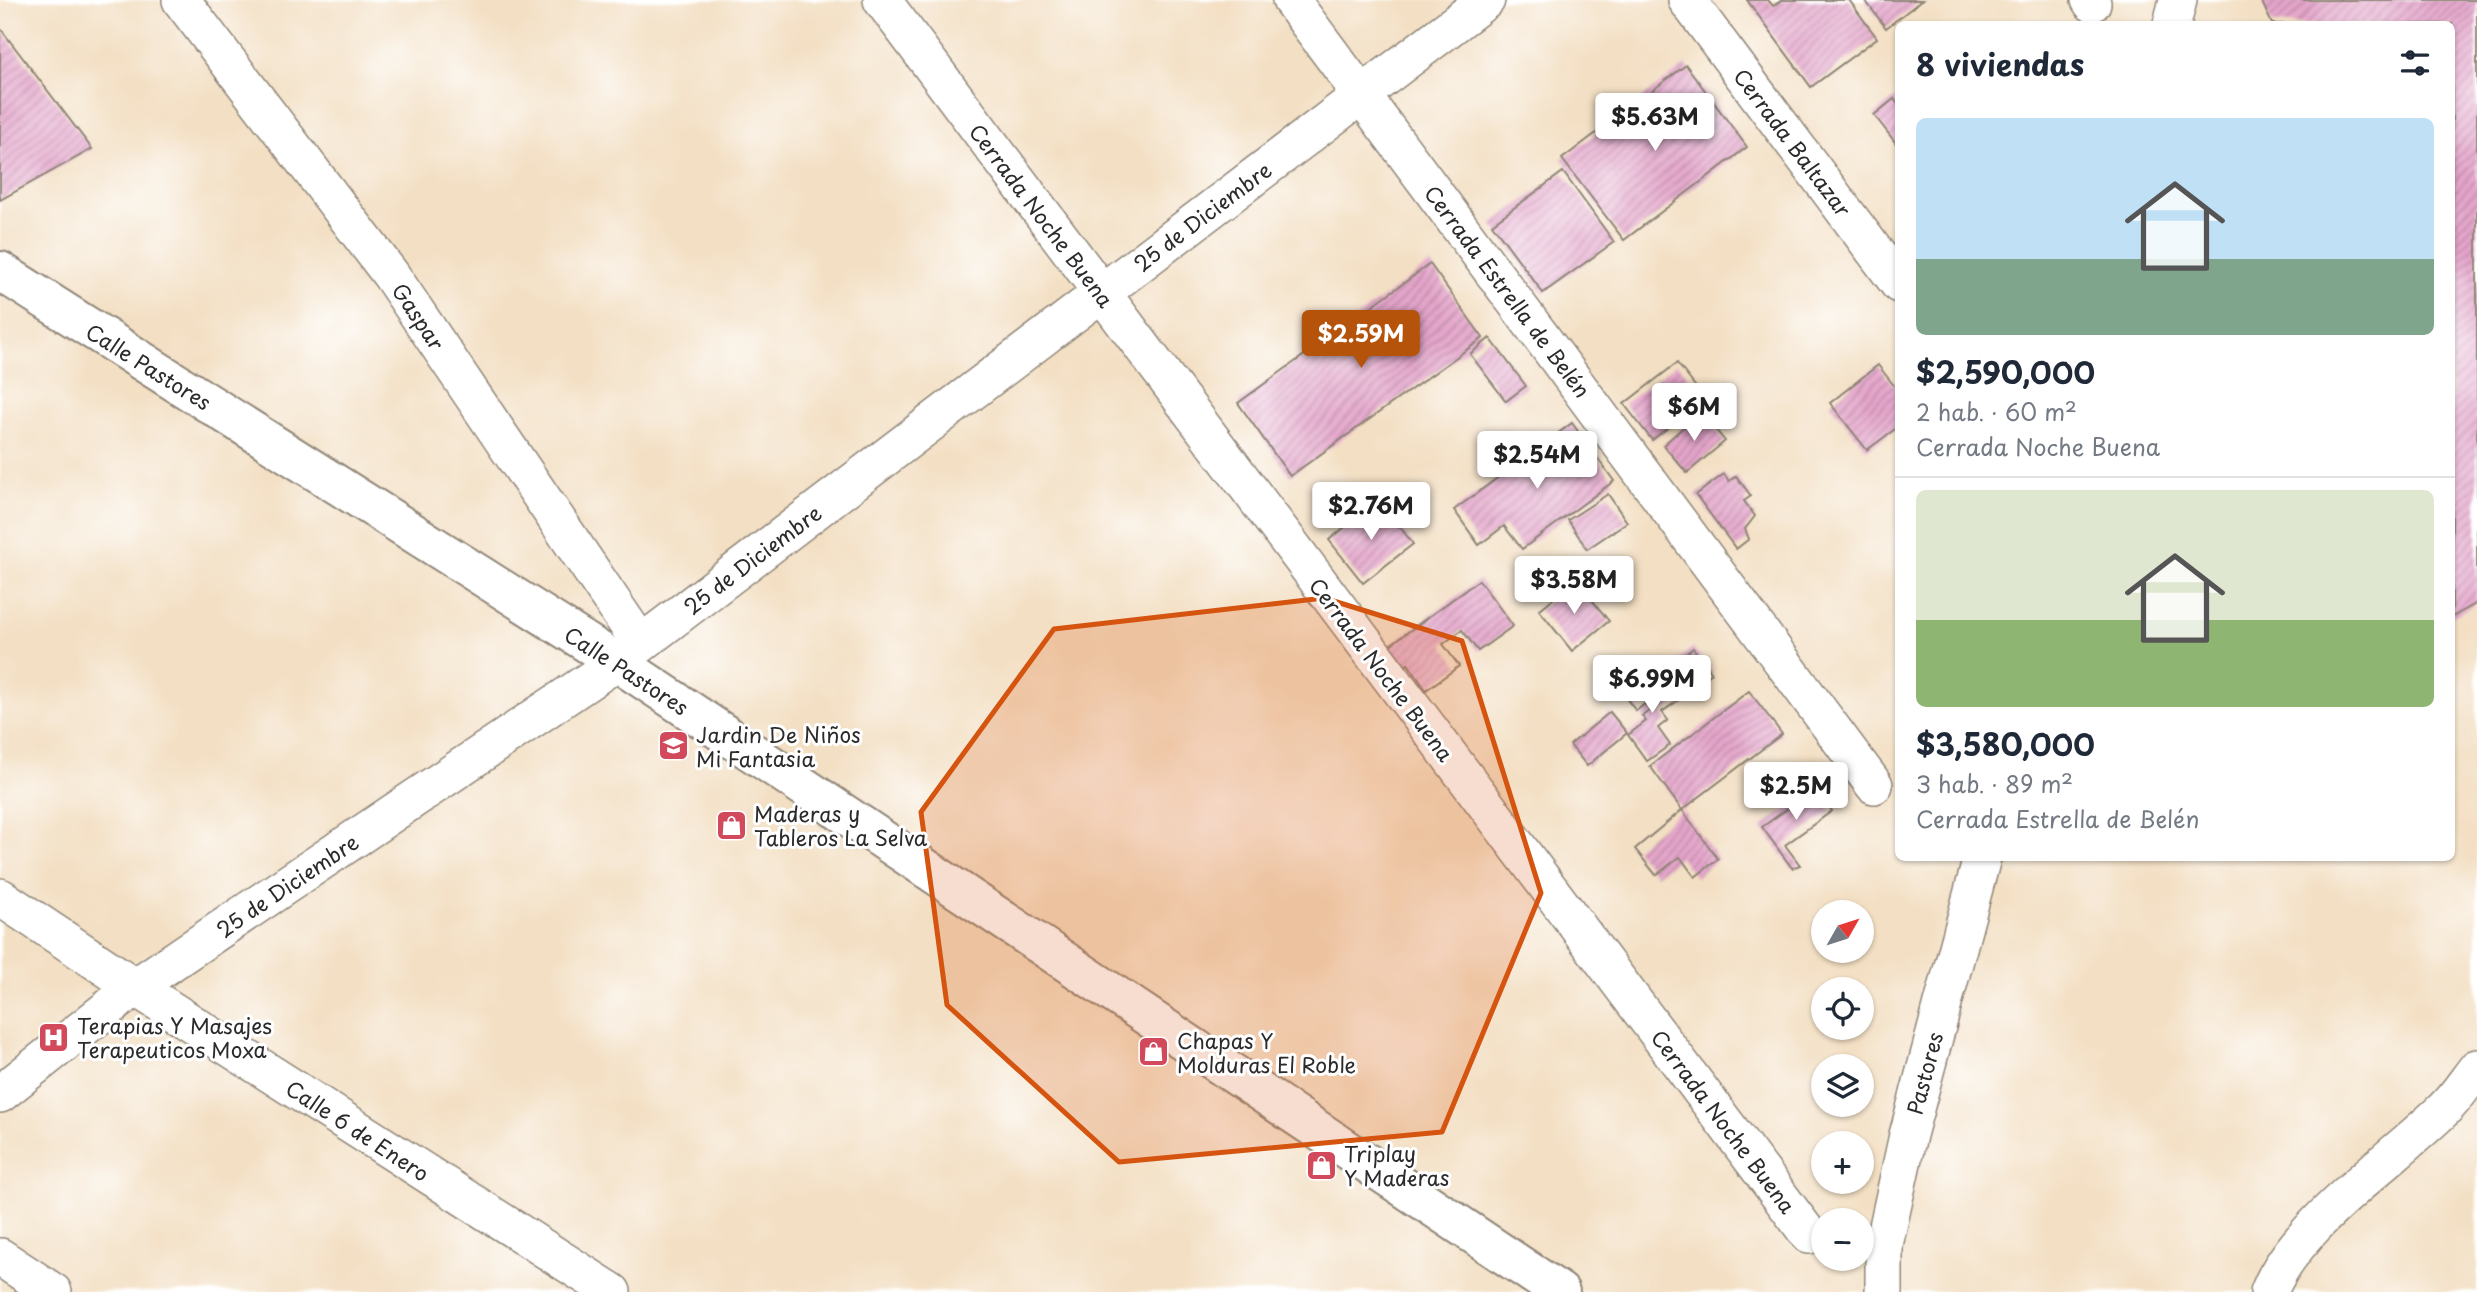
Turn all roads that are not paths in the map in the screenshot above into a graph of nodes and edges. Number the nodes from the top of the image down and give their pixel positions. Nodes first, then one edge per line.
1 (181, 0) edge
2 (881, 0) edge
3 (1291, 0) edge
4 (1486, 0) edge
5 (1686, 0) edge
6 (2178, 0) edge
7 (2173, 21) edge
8 (1362, 94) junction
9 (0, 271) edge
10 (1895, 279) edge
11 (1100, 293) junction
12 (629, 653) junction
13 (1874, 785) dead end
14 (1981, 861) edge
15 (0, 897) edge
16 (135, 988) junction
17 (2477, 1068) edge
18 (0, 1094) edge
19 (1809, 1235) dead end
20 (0, 1257) edge
21 (53, 1292) edge
22 (612, 1292) edge
23 (1560, 1292) edge
24 (1884, 1292) edge
25 (2269, 1292) edge

1 - 12 street, Gaspar
2 - 11 street, Cerrada Noche Buena
3 - 8 street, Cerrada Estrella de Belén
4 - 8 street, 25 de Diciembre
5 - 10 street, Cerrada Baltazar
6 - 7 street
8 - 11 street, 25 de Diciembre
8 - 13 street, Cerrada Estrella de Belén
9 - 12 street, Calle Pastores
11 - 12 street, 25 de Diciembre
11 - 19 street, Cerrada Noche Buena
12 - 16 street, 25 de Diciembre
12 - 23 street, Calle Pastores
14 - 24 street, Pastores
15 - 16 street, Calle 6 de Enero
16 - 18 street, 25 de Diciembre
16 - 22 street, Calle 6 de Enero
17 - 25 street
20 - 21 street

